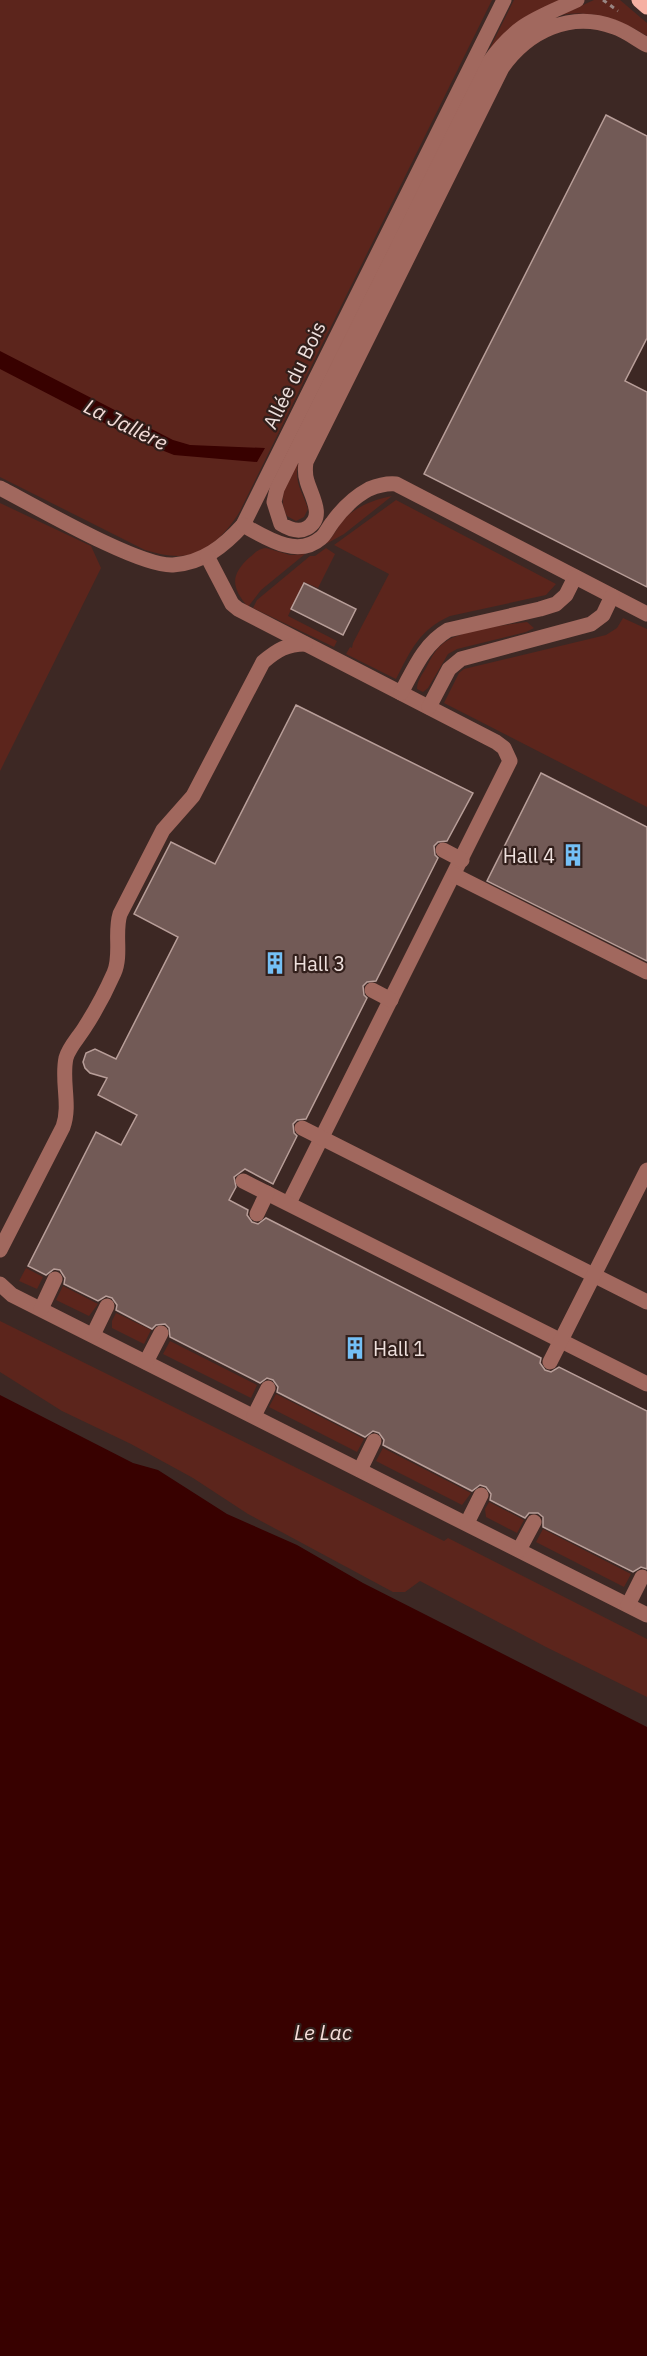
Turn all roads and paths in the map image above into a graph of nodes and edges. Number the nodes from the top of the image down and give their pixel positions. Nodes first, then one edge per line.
1 (504, 0) edge
2 (577, 0) edge
3 (639, 0) edge
4 (647, 7) edge
5 (647, 45) edge
6 (0, 488) edge
7 (243, 525) junction
8 (207, 556) junction
9 (575, 578) junction
10 (612, 596) junction
11 (647, 614) edge
12 (305, 644) junction
13 (401, 693) junction
14 (429, 707) junction
15 (442, 850) dead end
16 (462, 860) junction
17 (454, 875) junction
18 (647, 972) edge
19 (372, 990) dead end
20 (391, 1000) junction
21 (302, 1128) dead end
22 (322, 1138) junction
23 (647, 1170) edge
24 (243, 1181) dead end
25 (267, 1193) junction
26 (289, 1203) junction
27 (257, 1214) dead end
28 (0, 1250) edge
29 (594, 1275) junction
30 (55, 1280) dead end
31 (0, 1284) edge
32 (647, 1302) edge
33 (107, 1306) dead end
34 (41, 1309) junction
35 (161, 1333) dead end
36 (93, 1335) junction
37 (561, 1341) junction
38 (146, 1362) junction
39 (550, 1362) dead end
40 (647, 1384) edge
41 (268, 1388) dead end
42 (254, 1416) junction
43 (374, 1441) dead end
44 (360, 1470) junction
45 (481, 1495) dead end
46 (534, 1522) dead end
47 (466, 1524) junction
48 (519, 1550) junction
49 (642, 1577) dead end
50 (628, 1605) junction
51 (647, 1615) edge

1 - 7 street, Allée du Bois
2 - 5 street
3 - 4 main road
6 - 8 street, Allée du Bois
7 - 8 street, Allée du Bois
7 - 9 street
8 - 12 street
9 - 10 street
9 - 13 street
10 - 11 street
10 - 14 street
12 - 13 street
12 - 28 street
13 - 14 street
14 - 16 street
15 - 16 street
16 - 17 street
17 - 18 street
17 - 20 street
19 - 20 street
20 - 22 street
21 - 22 street
22 - 26 street
22 - 29 street
23 - 29 street
24 - 25 street
25 - 26 street
25 - 27 street
26 - 37 street
29 - 32 street
29 - 37 street
30 - 34 street
31 - 34 street
33 - 36 street
34 - 36 street
35 - 38 street
36 - 38 street
37 - 39 street
37 - 40 street
38 - 42 street
41 - 42 street
42 - 44 street
43 - 44 street
44 - 47 street
45 - 47 street
46 - 48 street
47 - 48 street
48 - 50 street
49 - 50 street
50 - 51 street

